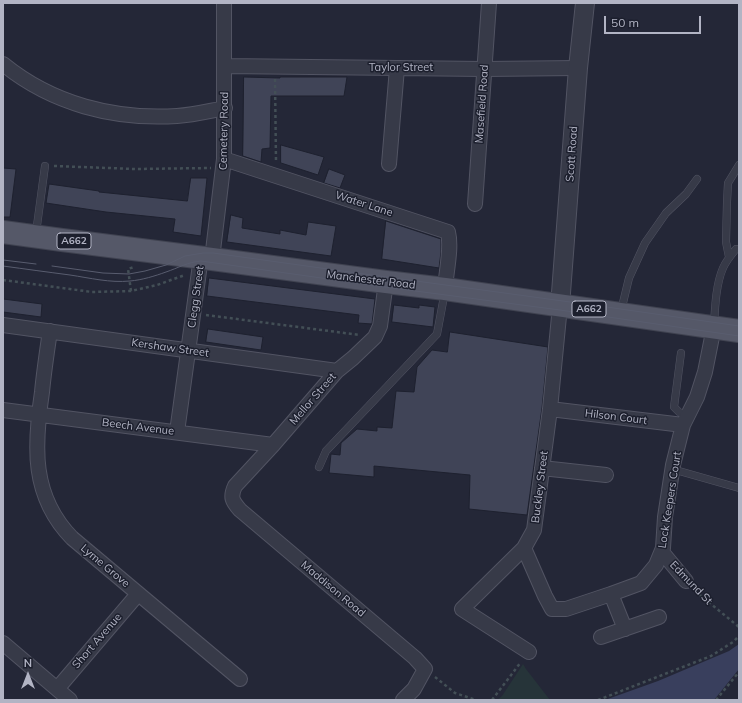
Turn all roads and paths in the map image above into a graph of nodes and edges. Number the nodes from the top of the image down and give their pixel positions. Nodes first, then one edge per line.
1 (224, 3) edge
2 (489, 3) edge
3 (585, 3) edge
4 (3, 64) edge
5 (225, 66) junction
6 (275, 67) junction
7 (397, 68) junction
8 (578, 68) junction
9 (484, 69) junction
10 (225, 108) junction
11 (224, 164) junction
12 (389, 164) dead end
13 (739, 165) edge
14 (45, 166) joint
15 (276, 175) junction
16 (697, 179) dead end
17 (475, 204) dead end
18 (3, 232) edge
19 (36, 236) junction
20 (739, 249) edge
21 (729, 257) junction
22 (202, 263) junction
23 (140, 265) dead end
24 (3, 280) edge
25 (386, 282) junction
26 (445, 289) junction
27 (132, 291) junction
28 (560, 306) junction
29 (194, 313) junction
30 (621, 313) junction
31 (3, 325) edge
32 (714, 327) junction
33 (50, 331) junction
34 (739, 331) edge
35 (375, 337) junction
36 (188, 350) junction
37 (681, 353) dead end
38 (337, 371) junction
39 (550, 409) junction
40 (3, 410) edge
41 (39, 414) junction
42 (685, 420) junction
43 (177, 432) junction
44 (273, 445) junction
45 (319, 466) dead end
46 (542, 468) junction
47 (672, 469) junction
48 (606, 475) dead end
49 (739, 488) edge
50 (240, 510) joint
51 (524, 548) junction
52 (662, 552) junction
53 (686, 581) joint
54 (138, 594) junction
55 (611, 594) junction
56 (660, 617) dead end
57 (739, 627) edge
58 (625, 629) junction
59 (739, 636) edge
60 (601, 637) dead end
61 (3, 643) edge
62 (529, 652) joint
63 (425, 669) junction
64 (739, 672) edge
65 (240, 679) dead end
66 (56, 689) junction
67 (70, 700) edge
68 (403, 700) edge
69 (476, 700) edge
70 (492, 700) edge
71 (598, 700) edge
72 (716, 700) edge

1 - 5 street, Cemetery Road
2 - 9 street, Masefield Road
3 - 8 street, Scott Road
4 - 10 street
5 - 6 street, Taylor Street
5 - 10 street, Cemetery Road
6 - 7 street, Taylor Street
6 - 15 path
7 - 9 street, Taylor Street
7 - 12 street
8 - 9 street, Taylor Street
8 - 28 street, Scott Road
9 - 17 street, Masefield Road
10 - 11 street, Cemetery Road
11 - 14 path
11 - 15 street, Water Lane
11 - 22 street, Cemetery Road
13 - 21 lane
14 - 19 lane
15 - 26 street, Water Lane
16 - 30 lane
18 - 19 main road, Manchester Road / A662
19 - 22 main road, Manchester Road / A662
20 - 21 lane
21 - 32 lane
22 - 25 main road, Manchester Road / A662
22 - 27 path
22 - 29 street, Clegg Street
23 - 27 path
24 - 27 path
25 - 26 main road, Manchester Road / A662
25 - 35 street, Mellor Street
26 - 28 main road, Manchester Road / A662
26 - 45 lane
28 - 30 main road, Manchester Road / A662
28 - 39 street, Buckley Street
29 - 35 path
29 - 36 street, Clegg Street
30 - 32 main road, Manchester Road / A662
31 - 33 street, Kershaw Street
32 - 34 main road, Manchester Road / A662
32 - 42 street, Lock Keepers Court
33 - 36 street, Kershaw Street
33 - 41 street, Lyme Grove
35 - 38 street, Mellor Street
36 - 38 street, Kershaw Street
36 - 43 street, Clegg Street
37 - 42 lane
38 - 44 street, Mellor Street
39 - 42 street, Hilson Court
39 - 46 street, Buckley Street
40 - 41 street, Beech Avenue
41 - 43 street, Beech Avenue
41 - 54 street, Lyme Grove
42 - 47 street, Lock Keepers Court
43 - 44 street, Beech Avenue
44 - 50 street, Mellor Street
46 - 48 street
46 - 51 street, Buckley Street
47 - 49 lane
47 - 52 street, Lock Keepers Court
50 - 63 street, Maddison Road
51 - 55 street, Lock Keepers Court
51 - 62 street, Buckley Street
52 - 53 street, Edmund St
52 - 55 street, Lock Keepers Court
53 - 57 path, Edmund St
54 - 65 street, Lyme Grove
54 - 66 street, Short Avenue
55 - 58 street
56 - 58 street
58 - 60 street
59 - 71 path
61 - 66 street
62 - 70 path
63 - 68 street
63 - 69 path
64 - 72 path
66 - 67 street

